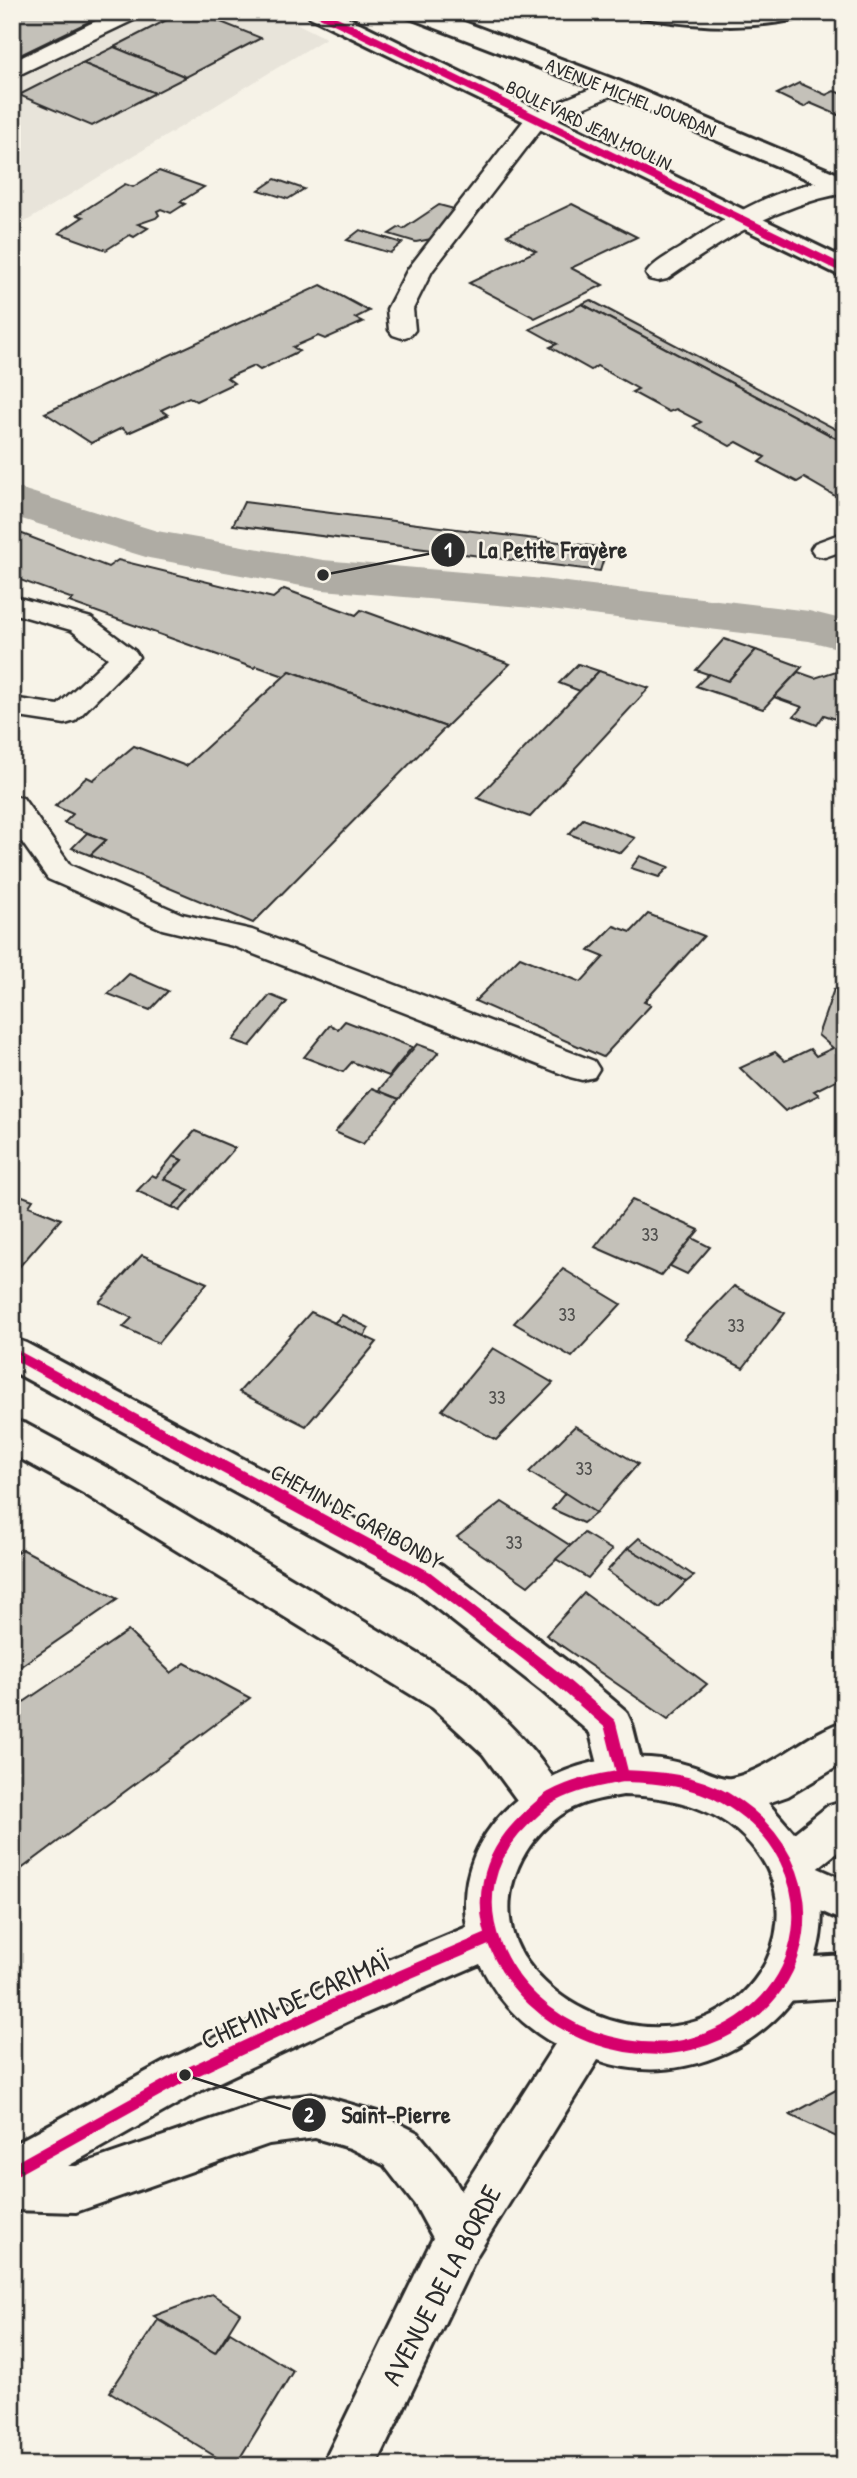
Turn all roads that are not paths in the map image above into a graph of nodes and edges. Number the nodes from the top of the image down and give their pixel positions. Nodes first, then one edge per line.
1 (132, 12) edge
2 (318, 12) edge
3 (415, 12) edge
4 (651, 12) edge
5 (796, 12) edge
6 (12, 71) edge
7 (612, 87) junction
8 (536, 120) junction
9 (844, 186) edge
10 (744, 219) junction
11 (845, 270) edge
12 (658, 274) dead end
13 (402, 330) dead end
14 (12, 604) edge
15 (12, 707) edge
16 (12, 805) edge
17 (582, 1069) dead end
18 (12, 1353) edge
19 (12, 1435) edge
20 (845, 1739) edge
21 (623, 1776) junction
22 (727, 1798) junction
23 (544, 1802) junction
24 (845, 1819) edge
25 (792, 1871) junction
26 (845, 1902) edge
27 (490, 1938) junction
28 (845, 1976) edge
29 (784, 1980) junction
30 (586, 2037) junction
31 (12, 2171) edge
32 (12, 2187) edge
33 (459, 2238) junction
34 (348, 2466) edge

1 - 6 lane
2 - 8 street, BOULEVARD JEAN MOULIN
3 - 7 street, AVENUE MICHEL JOURDAN
4 - 5 street
7 - 8 lane
7 - 9 street, AVENUE MICHEL JOURDAN
8 - 10 street, BOULEVARD JEAN MOULIN
8 - 13 lane
9 - 10 lane
10 - 11 street, BOULEVARD JEAN MOULIN
10 - 12 lane
14 - 15 lane
16 - 17 lane
18 - 21 street, CHEMIN DE GARIBONDY
19 - 23 street
20 - 22 street
21 - 22 street
21 - 23 street
22 - 25 street
23 - 27 street
24 - 25 street
25 - 26 street
25 - 29 street
27 - 30 street
27 - 31 street, CHEMIN DE CARIMAÏ
28 - 29 street
29 - 30 street
30 - 33 street, AVENUE DE LA BORDE
32 - 33 street
33 - 34 street, AVENUE DE LA BORDE

